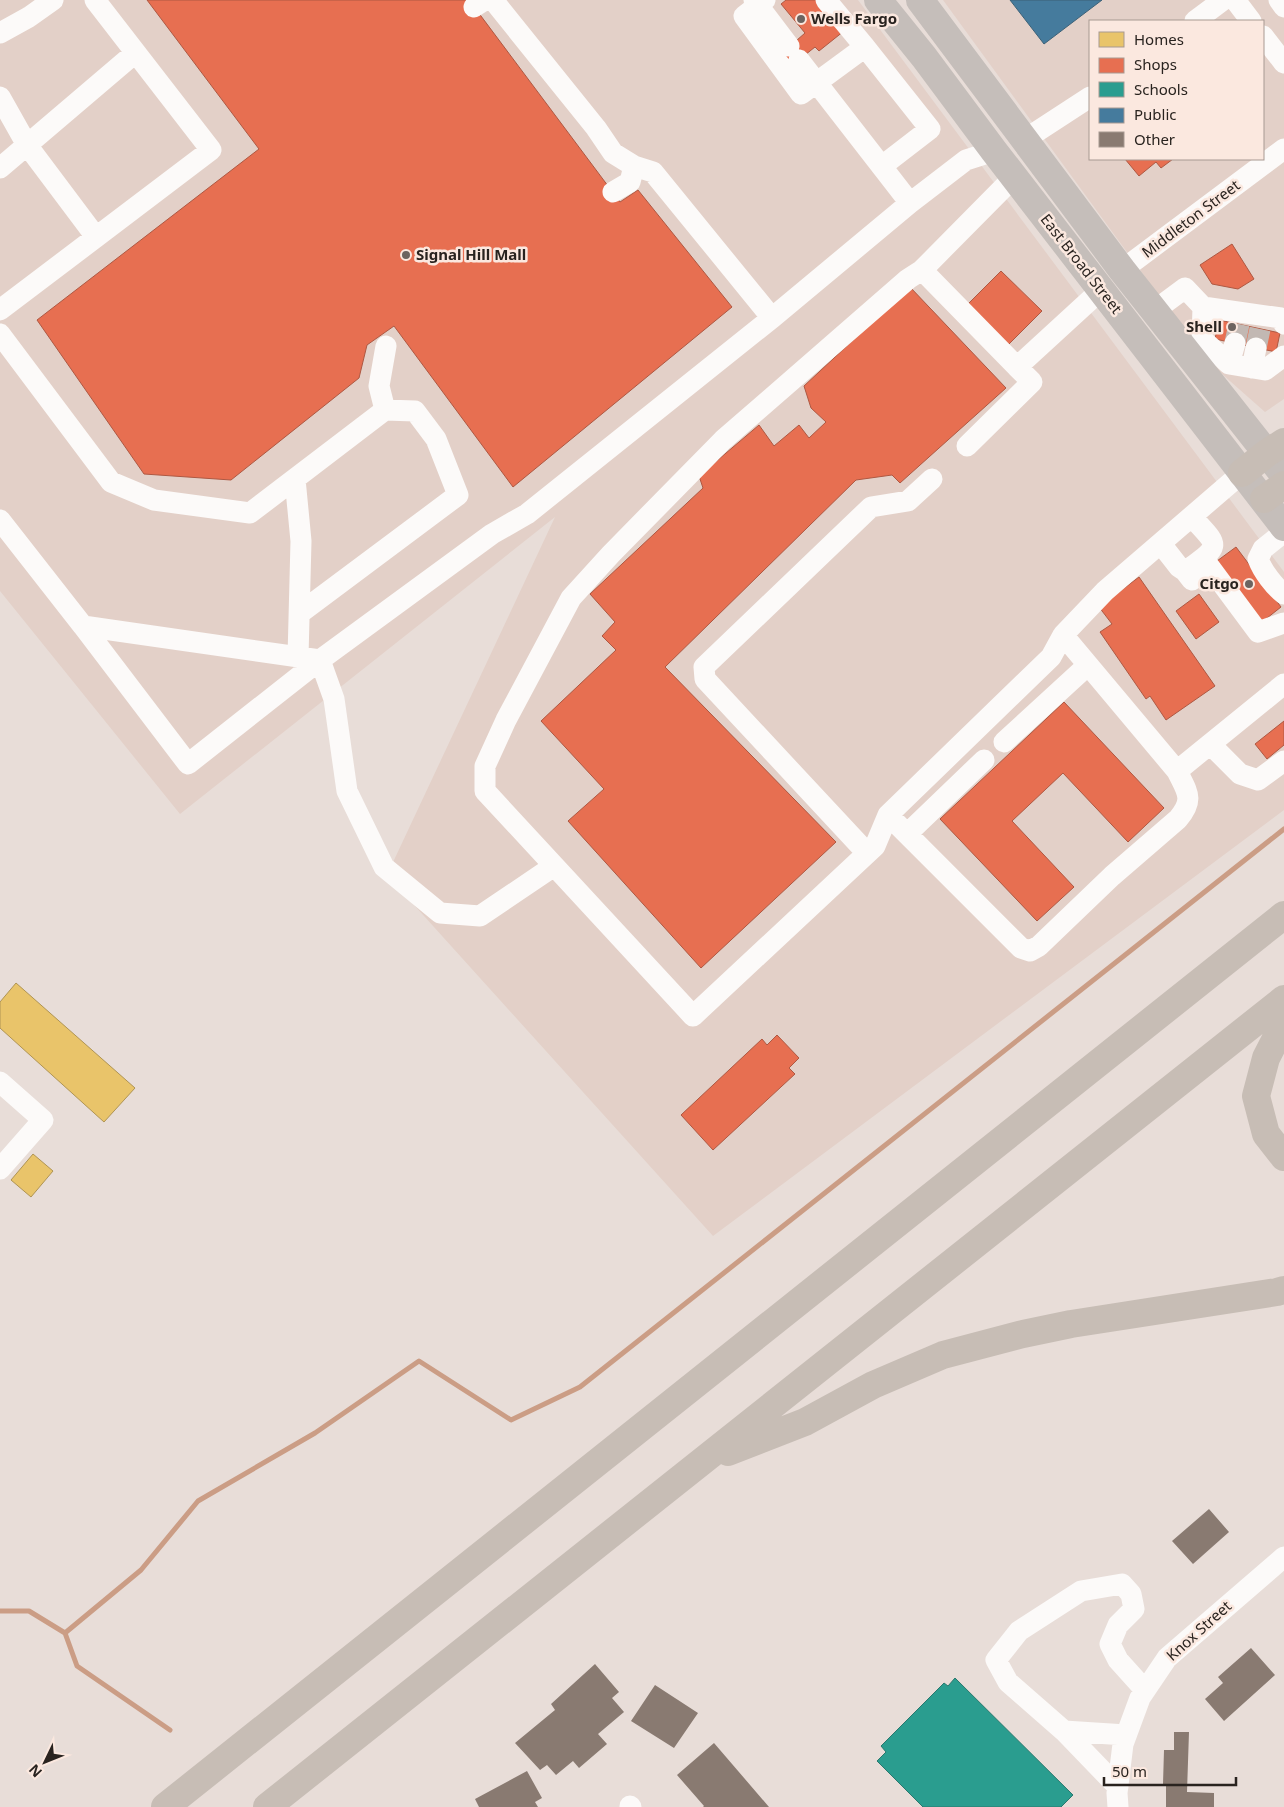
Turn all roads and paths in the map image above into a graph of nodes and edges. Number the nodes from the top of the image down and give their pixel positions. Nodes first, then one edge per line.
1 (52, 0) edge
2 (94, 0) edge
3 (826, 0) edge
4 (878, 0) edge
5 (901, 0) edge
6 (920, 0) edge
7 (1223, 0) edge
8 (1235, 0) edge
9 (1279, 0) edge
10 (484, 2) edge
11 (759, 2) edge
12 (1284, 6) edge
13 (25, 8) edge
14 (1196, 20) edge
15 (1250, 20) edge
16 (0, 33) edge
17 (1264, 37) edge
18 (953, 45) junction
19 (864, 47) junction
20 (135, 53) junction
21 (1284, 63) edge
22 (816, 82) junction
23 (0, 97) edge
24 (1089, 98) edge
25 (1024, 140) junction
26 (27, 145) junction
27 (1284, 149) edge
28 (994, 151) junction
29 (634, 166) junction
30 (882, 166) junction
31 (0, 168) edge
32 (1014, 177) junction
33 (613, 192) dead end
34 (910, 203) junction
35 (96, 237) junction
36 (922, 270) junction
37 (1122, 270) junction
38 (1101, 290) junction
39 (1203, 307) junction
40 (0, 310) edge
41 (1154, 311) junction
42 (772, 318) junction
43 (1284, 324) edge
44 (1238, 327) junction
45 (0, 334) edge
46 (1258, 340) junction
47 (386, 346) dead end
48 (1284, 356) edge
49 (1229, 364) junction
50 (1017, 367) junction
51 (385, 410) junction
52 (967, 446) dead end
53 (1275, 448) edge
54 (1242, 473) junction
55 (1284, 475) edge
56 (295, 478) junction
57 (932, 479) dead end
58 (1274, 492) edge
59 (1192, 517) junction
60 (0, 520) edge
61 (1284, 527) edge
62 (1284, 532) edge
63 (1161, 544) junction
64 (1185, 571) junction
65 (1284, 594) edge
66 (300, 613) junction
67 (1284, 623) edge
68 (83, 626) junction
69 (1063, 634) junction
70 (298, 657) junction
71 (320, 660) junction
72 (1088, 665) junction
73 (1284, 684) edge
74 (1004, 742) dead end
75 (1210, 744) junction
76 (984, 760) dead end
77 (1284, 761) edge
78 (1177, 771) junction
79 (888, 815) junction
80 (907, 834) junction
81 (867, 852) junction
82 (554, 866) junction
83 (1284, 904) edge
84 (1284, 915) edge
85 (1284, 1000) edge
86 (1166, 1009) junction
87 (1284, 1023) edge
88 (0, 1082) edge
89 (1284, 1157) edge
90 (0, 1169) edge
91 (1284, 1290) edge
92 (701, 1463) junction
93 (1284, 1557) edge
94 (1145, 1690) junction
95 (1064, 1731) junction
96 (1126, 1735) junction
97 (1118, 1797) edge
98 (165, 1807) edge
99 (267, 1807) edge

1 - 13 street
2 - 20 street
3 - 19 street
4 - 28 main road, East Broad Street
5 - 18 main road
6 - 18 main road, East Broad Street
7 - 14 street
8 - 15 street
9 - 12 street
10 - 29 street
11 - 22 street
11 - 22 street
13 - 16 street
17 - 21 street
18 - 25 main road, East Broad Street
19 - 22 street
19 - 30 street
20 - 26 street
20 - 35 street
22 - 30 street
23 - 26 street
24 - 25 street
25 - 28 main road
25 - 37 main road, East Broad Street
26 - 31 street
26 - 35 street
27 - 37 street, Middleton Street
28 - 32 main road, East Broad Street
28 - 34 street
29 - 33 street
29 - 42 street
30 - 34 street
32 - 36 street
32 - 38 main road, East Broad Street
34 - 42 street
35 - 40 street
36 - 50 street
36 - 82 street
37 - 41 main road, East Broad Street
38 - 50 street
38 - 54 main road, East Broad Street
39 - 41 street
39 - 44 street
39 - 49 street
41 - 53 main road, East Broad Street
42 - 71 street
43 - 46 street
44 - 46 street
44 - 49 street
45 - 56 street
46 - 48 street
46 - 49 street
47 - 51 street
50 - 52 street
51 - 56 street
51 - 66 street
53 - 54 highway
53 - 55 main road, East Broad Street
54 - 58 main road, East Broad Street
54 - 59 street
56 - 66 street
57 - 81 street
58 - 61 main road, East Broad Street
59 - 63 street
59 - 64 street
60 - 68 street
62 - 65 street
63 - 64 street
63 - 69 street
64 - 67 street
66 - 70 street
68 - 70 street
68 - 71 street
69 - 72 street
69 - 79 street
70 - 71 street
71 - 82 street
72 - 74 street
72 - 78 street
73 - 75 street
75 - 77 street
75 - 78 street
76 - 80 street
78 - 80 street
79 - 80 street
79 - 81 street
81 - 82 street
83 - 86 highway
84 - 86 highway
85 - 92 highway
86 - 98 highway
87 - 89 highway
88 - 90 street
91 - 92 highway
92 - 99 highway
93 - 94 street, Knox Street
94 - 95 street
94 - 96 street, Knox Street
95 - 96 street
95 - 97 street
96 - 97 street, Knox Street

